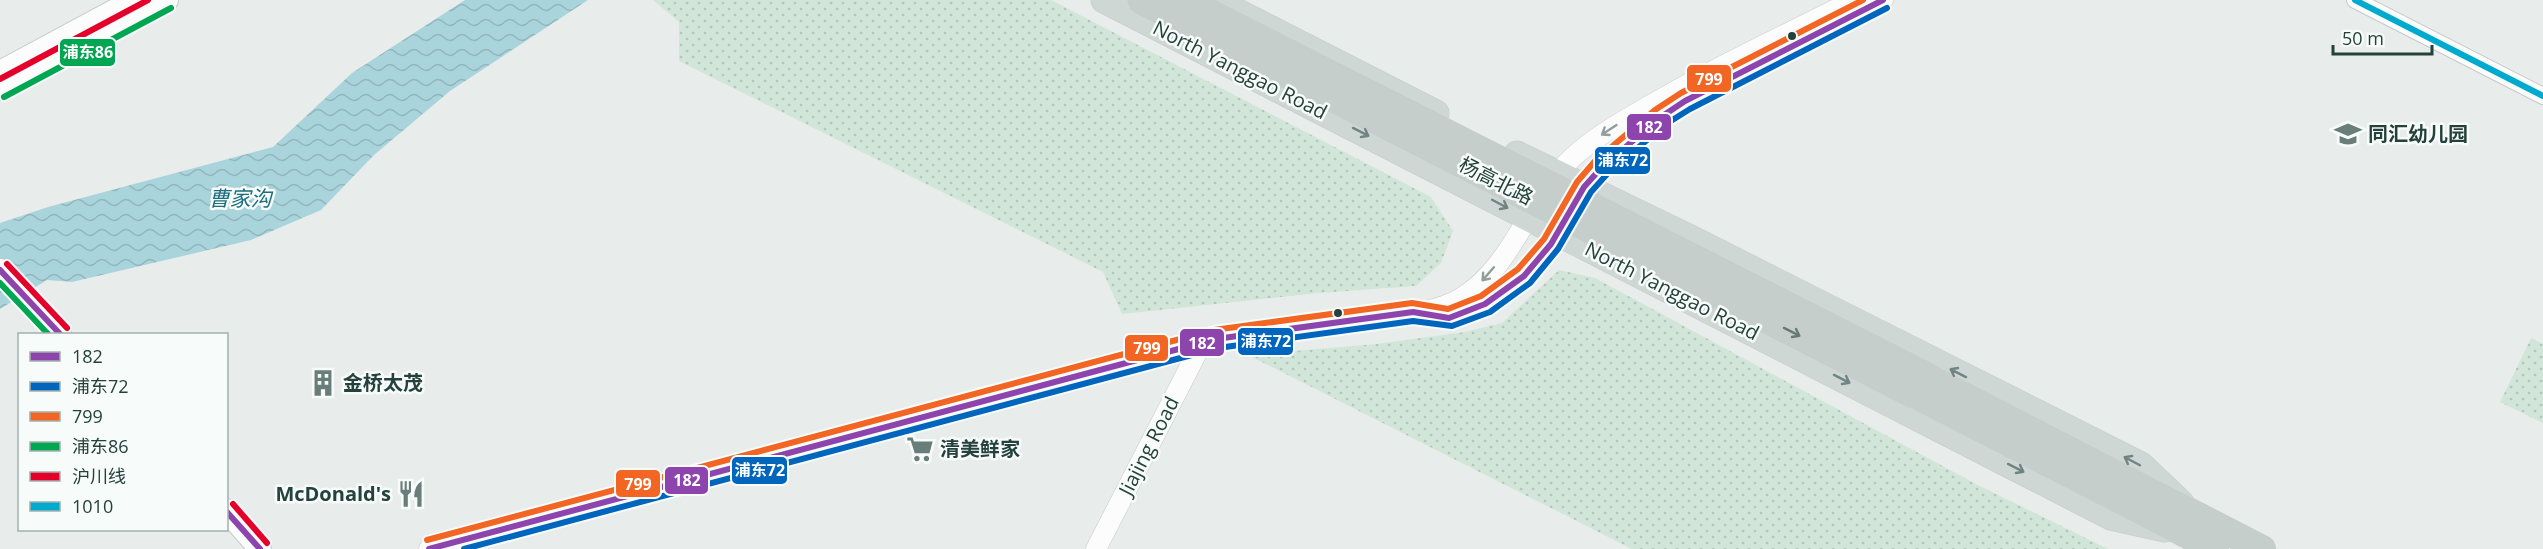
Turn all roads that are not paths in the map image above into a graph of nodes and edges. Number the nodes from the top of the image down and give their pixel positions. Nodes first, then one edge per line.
1 (134, 0) edge
2 (167, 0) edge
3 (1104, 0) edge
4 (1141, 0) edge
5 (1184, 0) edge
6 (1215, 0) edge
7 (1854, 0) edge
8 (1883, 0) edge
9 (2355, 0) edge
10 (0, 72) edge
11 (0, 90) edge
12 (2543, 96) edge
13 (1556, 173) junction
14 (1584, 187) junction
15 (1528, 219) junction
16 (1558, 232) junction
17 (0, 270) edge
18 (1413, 312) junction
19 (59, 333) edge
20 (1196, 344) junction
21 (1920, 386) junction
22 (228, 512) edge
23 (2187, 523) junction
24 (260, 549) edge
25 (429, 549) edge
26 (1084, 549) edge
27 (1096, 549) edge
28 (2215, 549) edge
29 (2262, 549) edge

1 - 10 main road
2 - 11 main road
3 -> 15 main road, North Yanggao Road
4 -> 21 highway, 杨高北路, bridge
5 - 21 highway, 杨高北路, bridge
6 - 13 main road, North Yanggao Road
7 -> 13 street
8 - 14 street
9 - 12 street
13 - 14 main road, North Yanggao Road
13 - 15 street
14 - 16 street
23 -> 14 main road, North Yanggao Road
15 - 16 main road, North Yanggao Road
15 -> 18 street
16 - 18 street
16 -> 23 main road, North Yanggao Road
17 - 19 main road
18 - 20 street
20 - 25 street
20 - 26 street, Jiajing Road
20 - 27 street, Jiajing Road
21 - 23 highway, North Yanggao Road
22 - 24 main road
23 - 28 highway, North Yanggao Road
23 - 29 highway, North Yanggao Road

